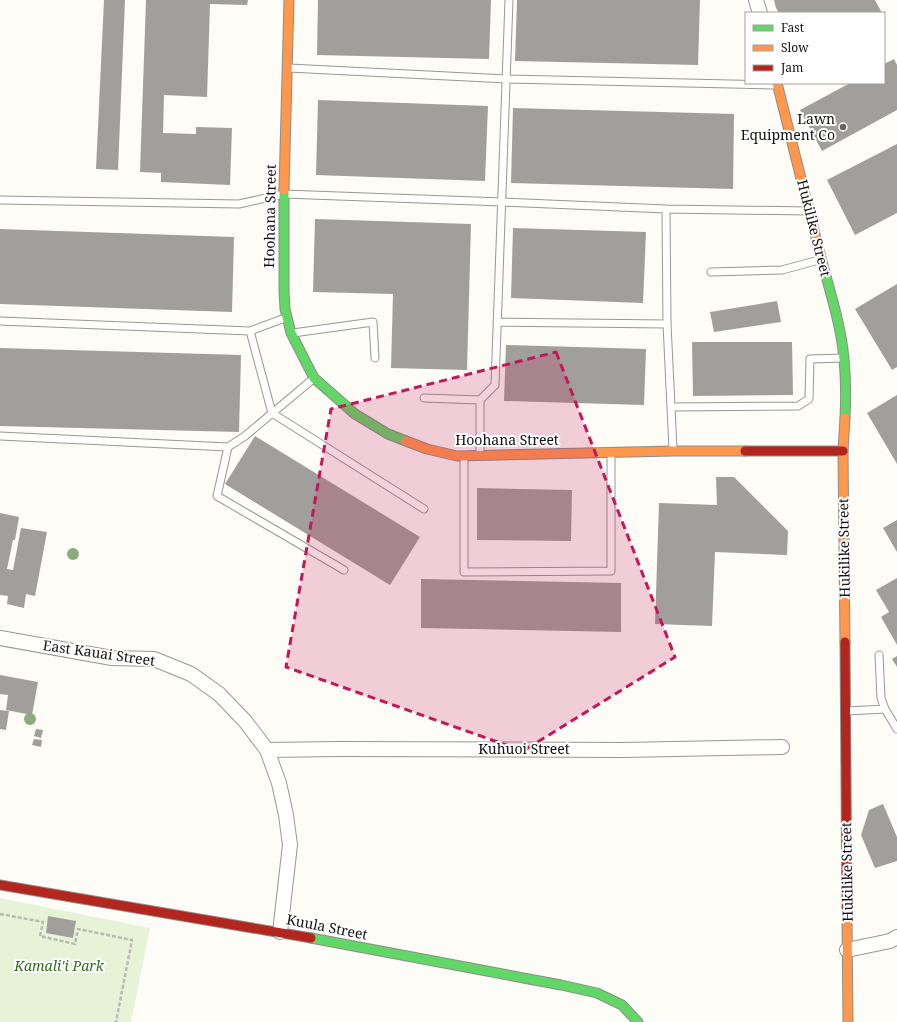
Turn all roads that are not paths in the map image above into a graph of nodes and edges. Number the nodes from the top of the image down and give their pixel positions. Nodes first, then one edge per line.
1 (289, 0) edge
2 (510, 0) edge
3 (756, 0) edge
4 (760, 12) edge
5 (287, 68) junction
6 (507, 79) junction
7 (745, 83) edge
8 (777, 84) edge
9 (284, 194) junction
10 (0, 200) edge
11 (502, 202) junction
12 (666, 209) junction
13 (809, 211) junction
14 (822, 260) junction
15 (711, 272) dead end
16 (287, 318) junction
17 (0, 321) edge
18 (497, 322) junction
19 (667, 324) junction
20 (250, 331) junction
21 (291, 333) junction
22 (375, 358) dead end
23 (844, 358) junction
24 (314, 378) junction
25 (424, 398) dead end
26 (480, 400) junction
27 (672, 407) junction
28 (272, 413) junction
29 (0, 436) edge
30 (228, 447) junction
31 (843, 451) junction
32 (673, 452) junction
33 (611, 453) junction
34 (480, 455) junction
35 (464, 456) junction
36 (424, 509) dead end
37 (344, 570) dead end
38 (0, 638) edge
39 (879, 655) dead end
40 (885, 709) junction
41 (845, 711) junction
42 (897, 729) edge
43 (782, 747) dead end
44 (267, 750) junction
45 (0, 885) edge
46 (280, 932) junction
47 (897, 937) edge
48 (847, 950) junction
49 (638, 1022) edge
50 (848, 1022) edge

1 - 5 street, Hoohana Street
2 - 6 lane
3 - 4 street
5 - 6 lane
5 - 9 street, Hoohana Street
6 - 7 lane
6 - 11 lane
8 - 13 street, Hukilike Street
9 - 10 lane
9 - 11 lane
9 - 16 street, Hoohana Street
11 - 12 lane
11 - 18 lane
12 - 13 lane
12 - 19 lane
13 - 14 street, Hukilike Street
14 - 15 lane
14 - 23 street, Hukilike Street
16 - 20 lane
16 - 21 street, Hoohana Street
17 - 20 lane
18 - 19 lane
18 - 26 lane
19 - 27 lane
20 - 28 lane
21 - 22 lane
21 - 24 street, Hoohana Street
23 - 27 lane
23 - 31 street, Hukilike Street
24 - 28 lane
24 - 35 street, Hoohana Street
25 - 26 lane
26 - 34 lane
27 - 32 lane
28 - 30 lane
28 - 36 lane
29 - 30 lane
30 - 37 lane
31 - 32 street, Hoohana Street
31 - 41 street, Hukilike Street
32 - 33 street, Hoohana Street
33 - 34 street, Hoohana Street
33 - 35 lane
34 - 35 street, Hoohana Street
38 - 44 street, East Kauai Street
39 - 40 lane
40 - 41 lane
40 - 42 lane
41 - 48 street, Hukilike Street
43 - 44 street, Kuhuoi Street
44 - 46 street, East Kauai Street
45 - 46 street, Kuula Street
46 - 49 street, Kuula Street
47 - 48 street
48 - 50 street, Hukilike Street

